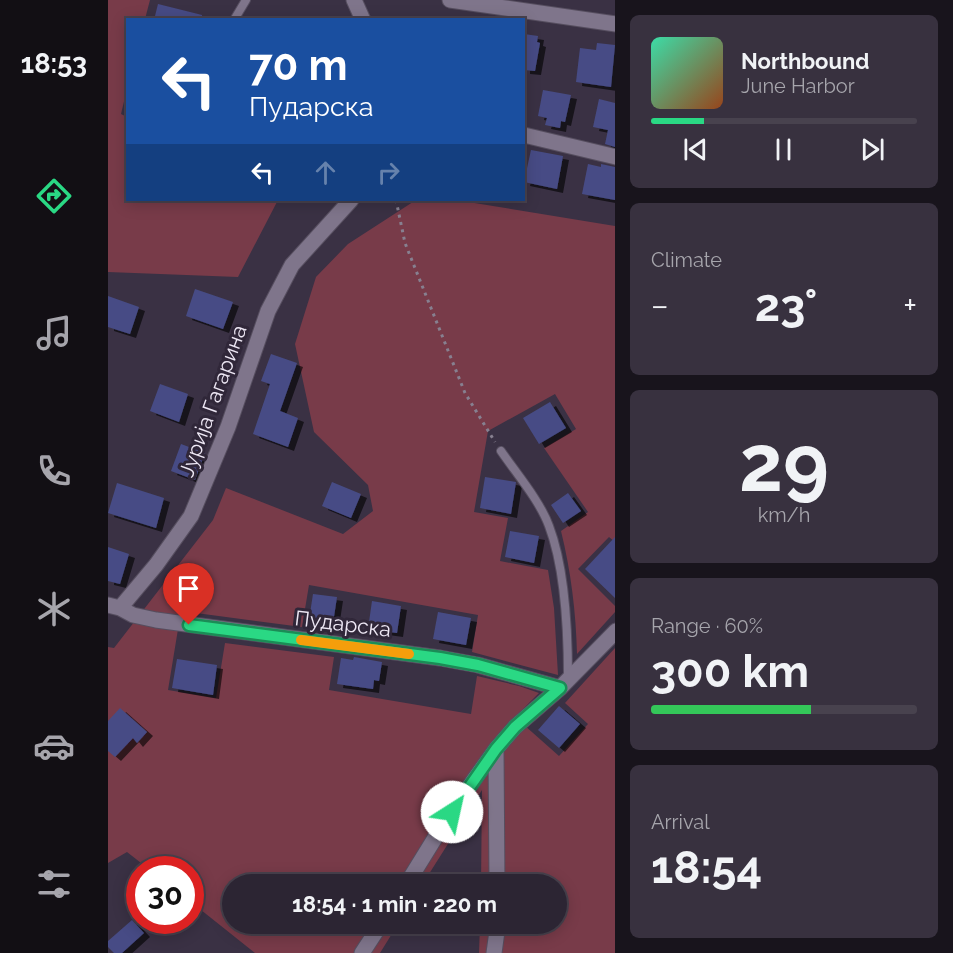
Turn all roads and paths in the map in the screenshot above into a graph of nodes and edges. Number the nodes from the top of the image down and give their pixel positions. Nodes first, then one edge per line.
1 (246, 0) edge
2 (354, 0) edge
3 (450, 0) edge
4 (235, 18) edge
5 (362, 18) edge
6 (615, 24) edge
7 (525, 135) edge
8 (615, 157) edge
9 (350, 201) edge
10 (396, 201) edge
11 (501, 451) joint
12 (114, 606) edge
13 (615, 631) edge
14 (564, 684) junction
15 (496, 749) junction
16 (413, 874) edge
17 (496, 874) edge
18 (374, 934) edge
19 (497, 934) edge
20 (362, 953) edge
21 (494, 953) edge

1 - 4 lane
2 - 5 street
3 - 6 street
7 - 8 street
9 - 12 street, Јурија Гагарина
10 - 11 path
11 - 14 lane
12 - 14 street, Пударска
13 - 14 street
14 - 15 street
15 - 16 street
15 - 17 street
18 - 20 street
19 - 21 street

